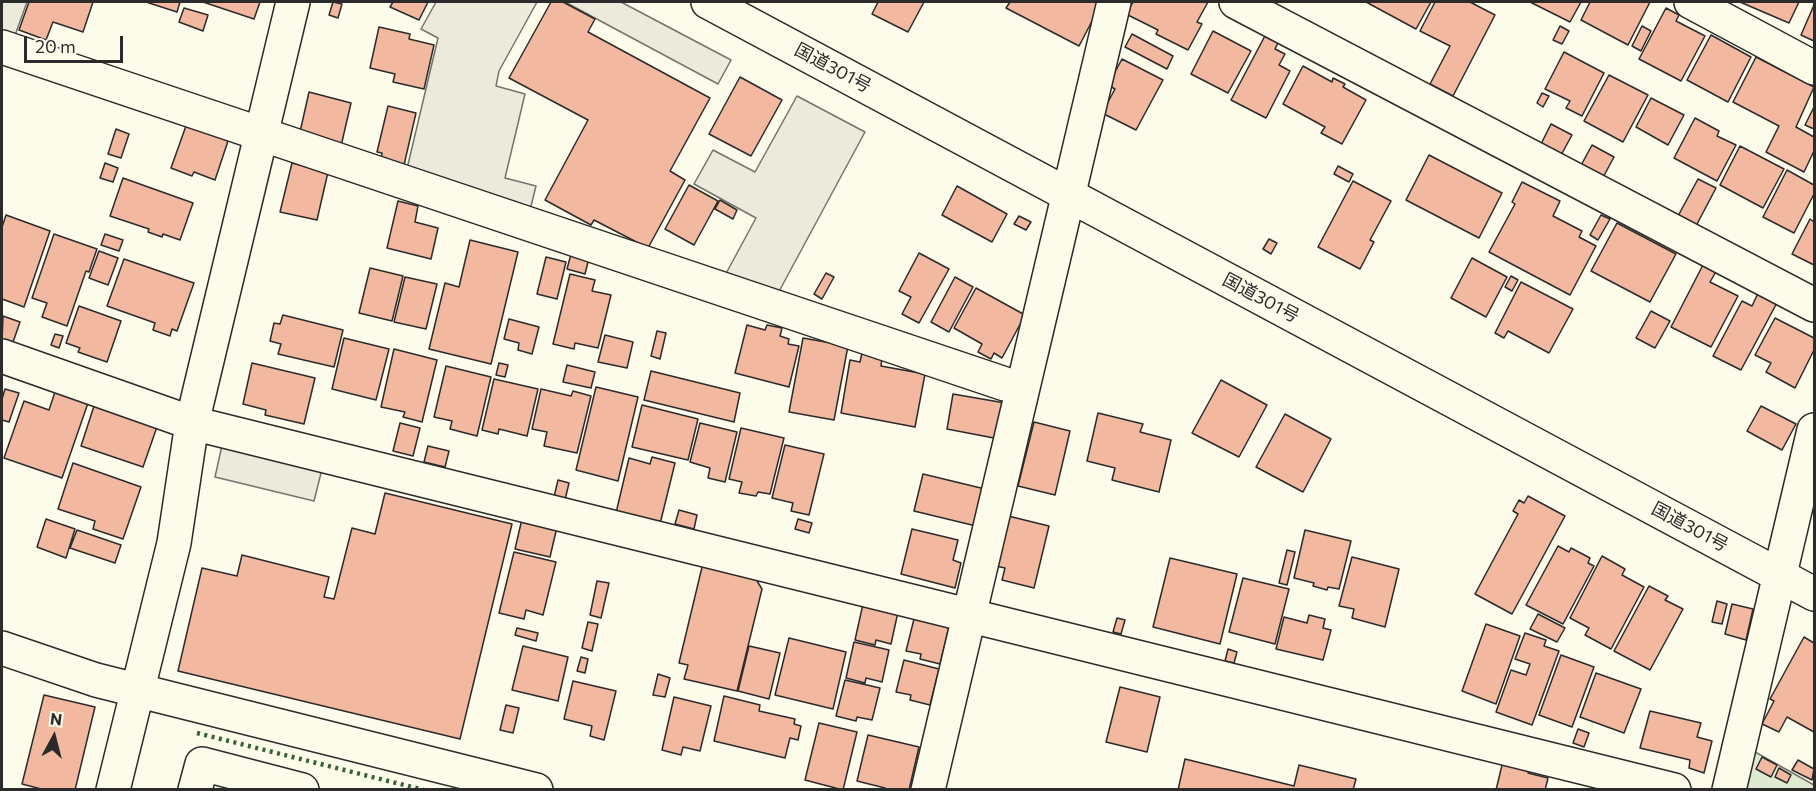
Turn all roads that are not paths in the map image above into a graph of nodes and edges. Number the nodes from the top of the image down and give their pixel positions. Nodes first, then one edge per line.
1 (293, 2) edge
2 (708, 2) edge
3 (1114, 2) edge
4 (1236, 2) edge
5 (1691, 2) edge
6 (2, 47) edge
7 (1815, 68) edge
8 (261, 135) junction
9 (1067, 194) junction
10 (1815, 305) edge
11 (2, 356) edge
12 (1022, 388) junction
13 (192, 423) junction
14 (1815, 430) edge
15 (1780, 575) junction
16 (1815, 594) edge
17 (969, 615) junction
18 (2, 648) edge
19 (137, 691) junction
20 (112, 789) edge
21 (195, 789) edge
22 (302, 789) edge
23 (536, 789) edge
24 (927, 789) edge
25 (1674, 789) edge
26 (1728, 789) edge

1 - 8 main road
2 - 9 main road, 国道301号
3 - 9 main road
4 - 10 main road
5 - 7 main road
6 - 8 main road
8 - 12 main road
8 - 13 main road
9 - 12 main road
9 - 15 main road, 国道301号
11 - 13 main road
12 - 17 main road
13 - 17 main road
13 - 19 main road
14 - 15 main road
15 - 16 main road, 国道301号
15 - 26 main road
17 - 24 main road
17 - 25 main road
18 - 19 main road
19 - 20 main road
19 - 23 main road
21 - 22 main road

